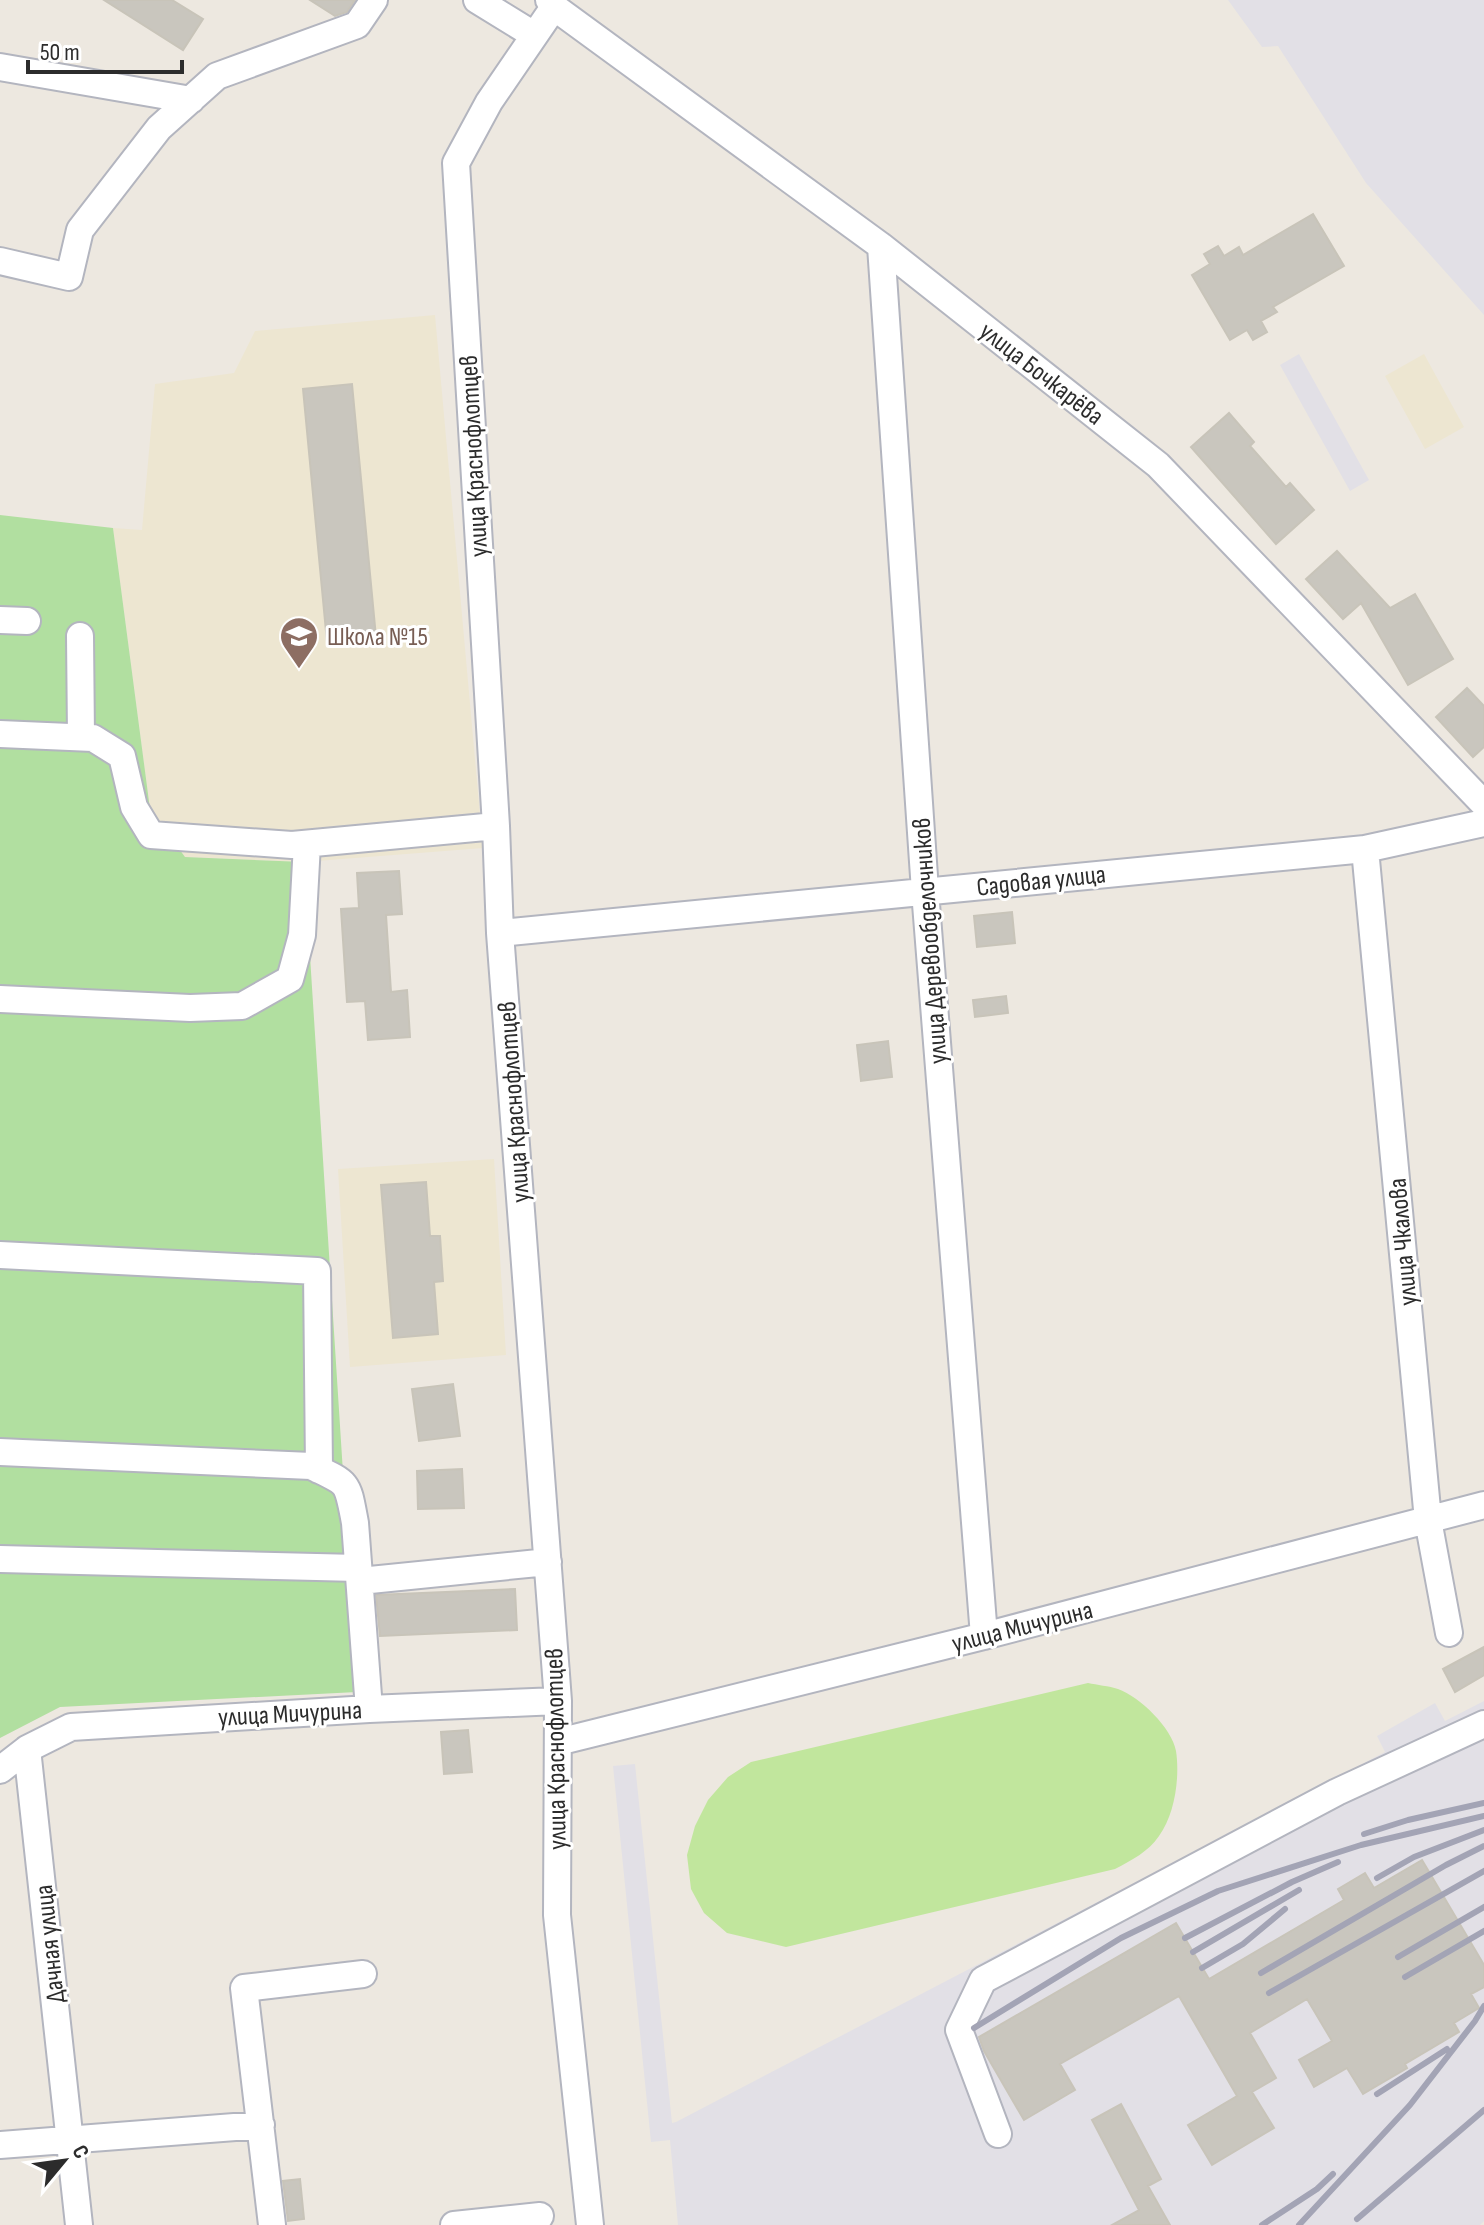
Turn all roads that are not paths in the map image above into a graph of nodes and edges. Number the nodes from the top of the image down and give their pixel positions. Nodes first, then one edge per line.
1 (374, 0) edge
2 (477, 0) edge
3 (552, 3) edge
4 (534, 35) junction
5 (0, 67) edge
6 (191, 100) junction
7 (881, 246) junction
8 (0, 261) edge
9 (0, 620) edge
10 (27, 621) dead end
11 (80, 636) dead end
12 (0, 734) edge
13 (81, 737) junction
14 (1484, 804) edge
15 (1484, 823) edge
16 (496, 826) junction
17 (307, 844) junction
18 (1365, 849) junction
19 (925, 891) junction
20 (500, 933) junction
21 (0, 999) edge
22 (0, 1255) edge
23 (0, 1452) edge
24 (319, 1470) junction
25 (1484, 1505) edge
26 (1428, 1520) junction
27 (0, 1559) edge
28 (548, 1562) junction
29 (359, 1575) junction
30 (1449, 1633) dead end
31 (984, 1636) junction
32 (558, 1701) junction
33 (369, 1709) junction
34 (1484, 1724) edge
35 (558, 1742) junction
36 (27, 1749) junction
37 (1, 1769) edge
38 (363, 1974) dead end
39 (261, 2125) junction
40 (998, 2134) dead end
41 (71, 2139) junction
42 (0, 2145) edge
43 (540, 2216) dead end
44 (79, 2225) edge
45 (272, 2225) edge
46 (454, 2225) edge
47 (590, 2225) edge

1 - 6 street
2 - 4 street
3 - 4 street, улица Краснофлотцев
3 - 7 street, улица Бочкарёва
4 - 16 street, улица Краснофлотцев
5 - 6 street
6 - 8 street
7 - 14 street, улица Бочкарёва
7 - 19 street, улица Деревообделочников
9 - 10 street
11 - 13 street
12 - 13 street
13 - 17 street
15 - 18 street, Садовая улица
16 - 17 street
16 - 20 street, улица Краснофлотцев
17 - 21 street
18 - 19 street, Садовая улица
18 - 26 street, улица Чкалова
19 - 20 street, Садовая улица
19 - 31 street, улица Деревообделочников
20 - 28 street, улица Краснофлотцев
22 - 24 street
23 - 24 street
24 - 29 street
25 - 26 street, улица Мичурина
26 - 30 street, улица Чкалова
26 - 31 street, улица Мичурина
27 - 29 street
28 - 29 street
28 - 32 street, улица Краснофлотцев
29 - 33 street
31 - 35 street, улица Мичурина
32 - 33 street, улица Мичурина
32 - 35 street, улица Краснофлотцев
33 - 36 street, улица Мичурина
34 - 40 street
35 - 47 street, улица Краснофлотцев
36 - 37 street, улица Мичурина
36 - 41 street, Дачная улица
38 - 39 street
39 - 41 street
39 - 45 street
41 - 42 street
41 - 44 street, Дачная улица
43 - 46 street

